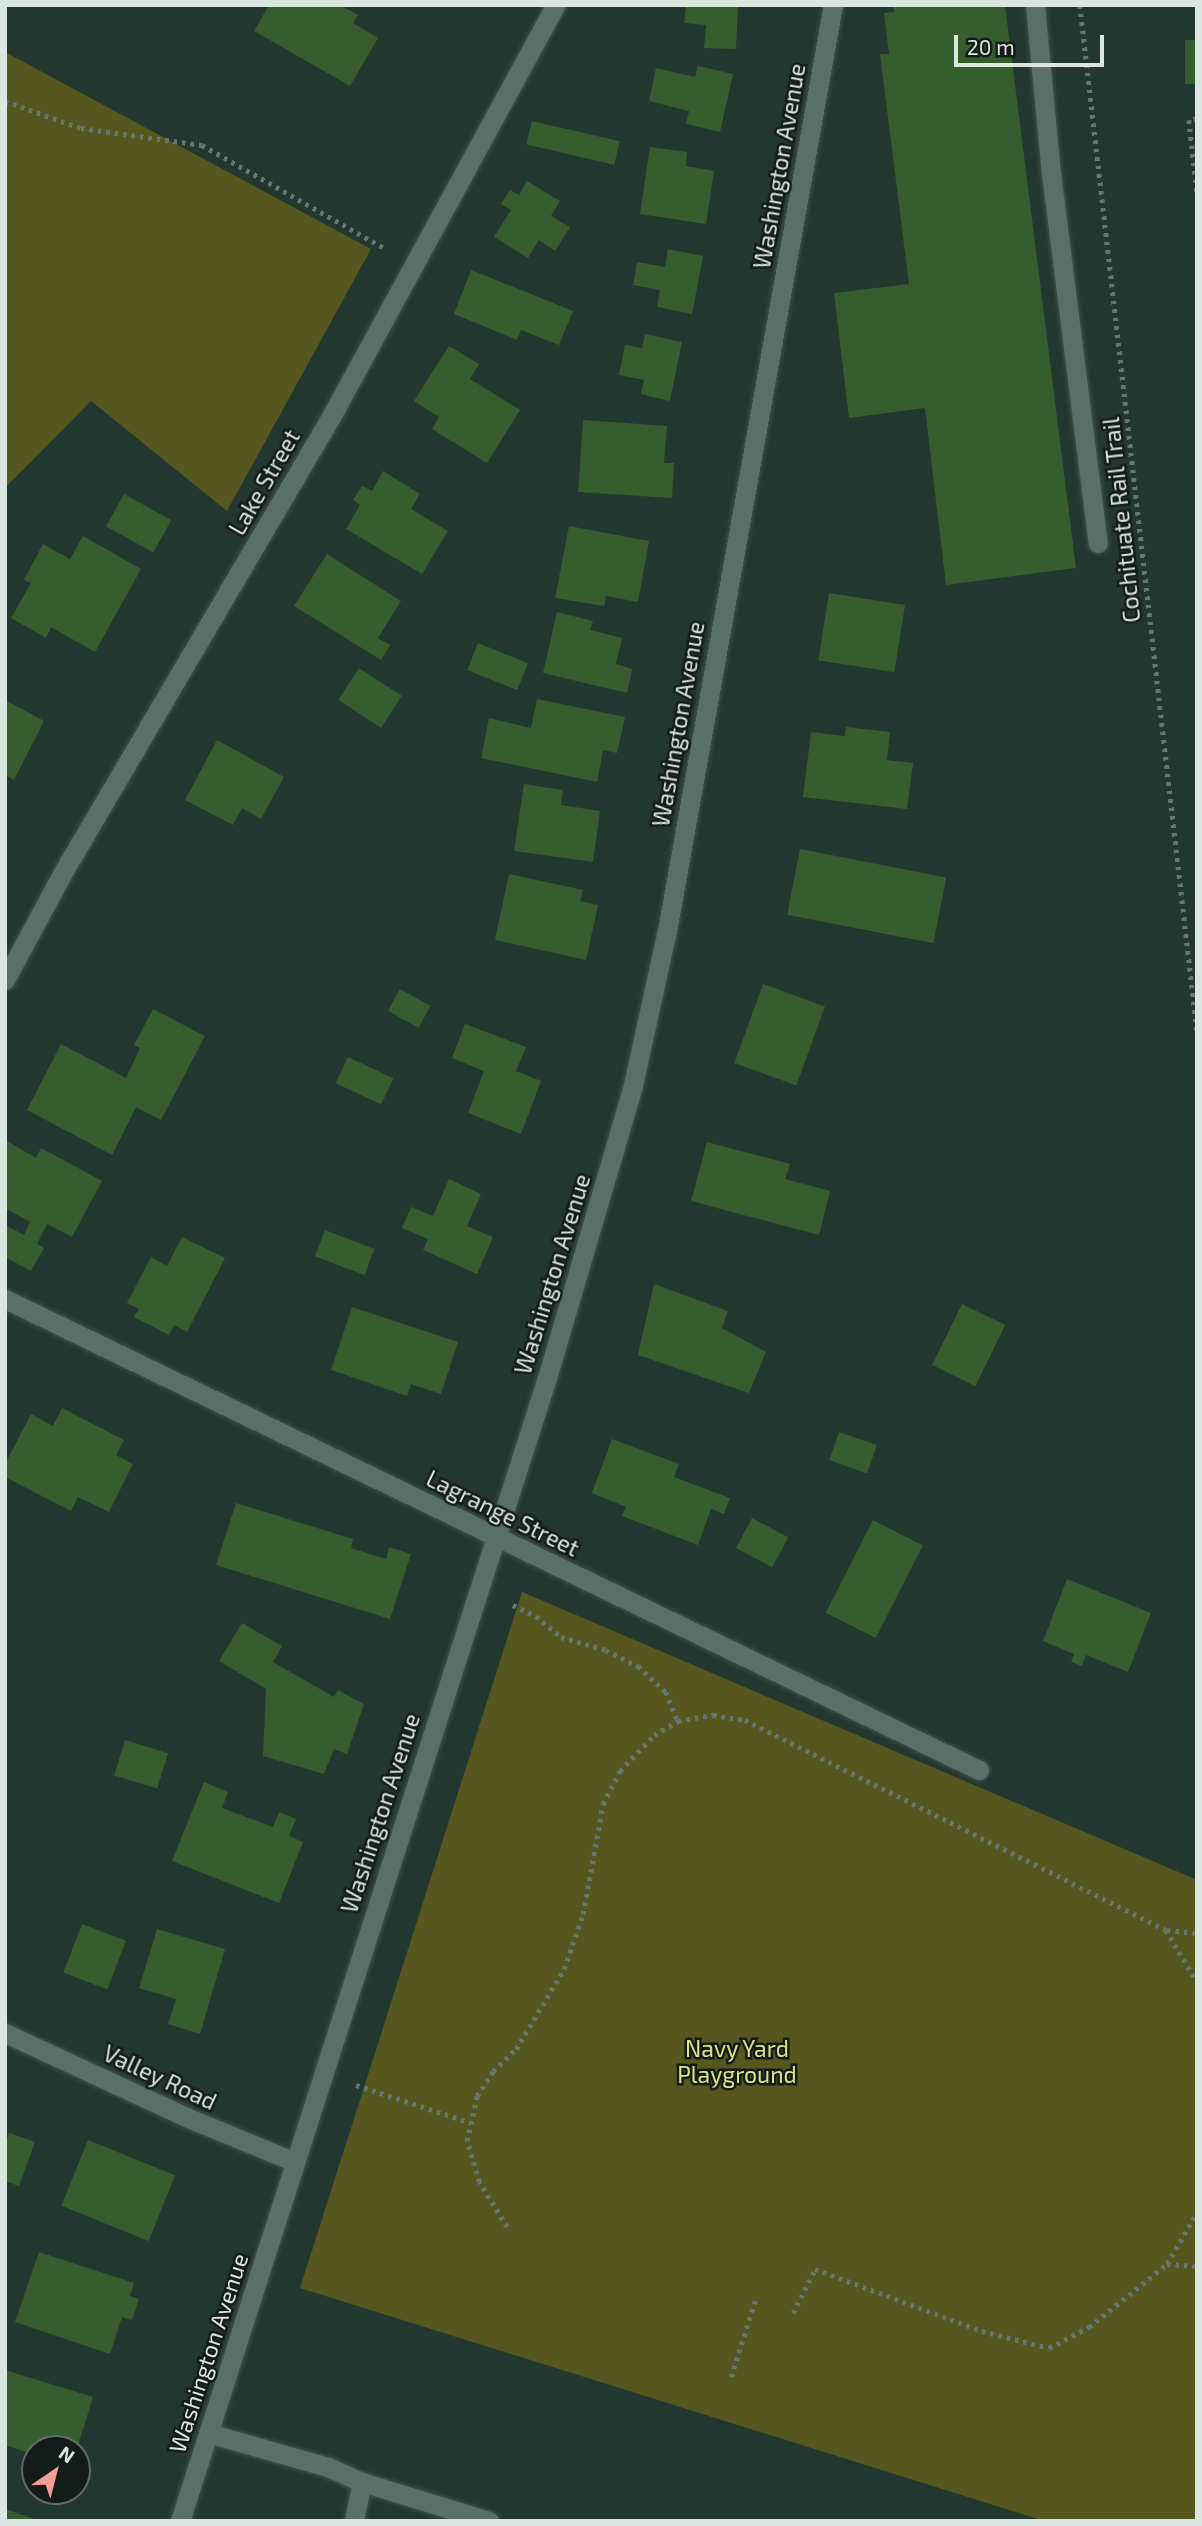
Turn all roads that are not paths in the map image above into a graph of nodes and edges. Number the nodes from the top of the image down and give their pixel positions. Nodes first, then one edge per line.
1 (556, 5) edge
2 (833, 5) edge
3 (1035, 5) edge
4 (1098, 543) dead end
5 (5, 980) edge
6 (5, 1299) edge
7 (494, 1536) junction
8 (979, 1770) dead end
9 (5, 2033) edge
10 (295, 2162) junction
11 (208, 2433) junction
12 (362, 2482) junction
13 (180, 2521) edge
14 (354, 2521) edge
15 (489, 2521) edge

1 - 5 street, Lake Street
2 - 7 street, Washington Avenue
3 - 4 street
6 - 7 street, Lagrange Street
7 - 8 street, Lagrange Street
7 - 10 street, Washington Avenue
9 - 10 street, Valley Road
10 - 11 street, Washington Avenue
11 - 12 street
11 - 13 street, Washington Avenue
12 - 14 street
12 - 15 street

